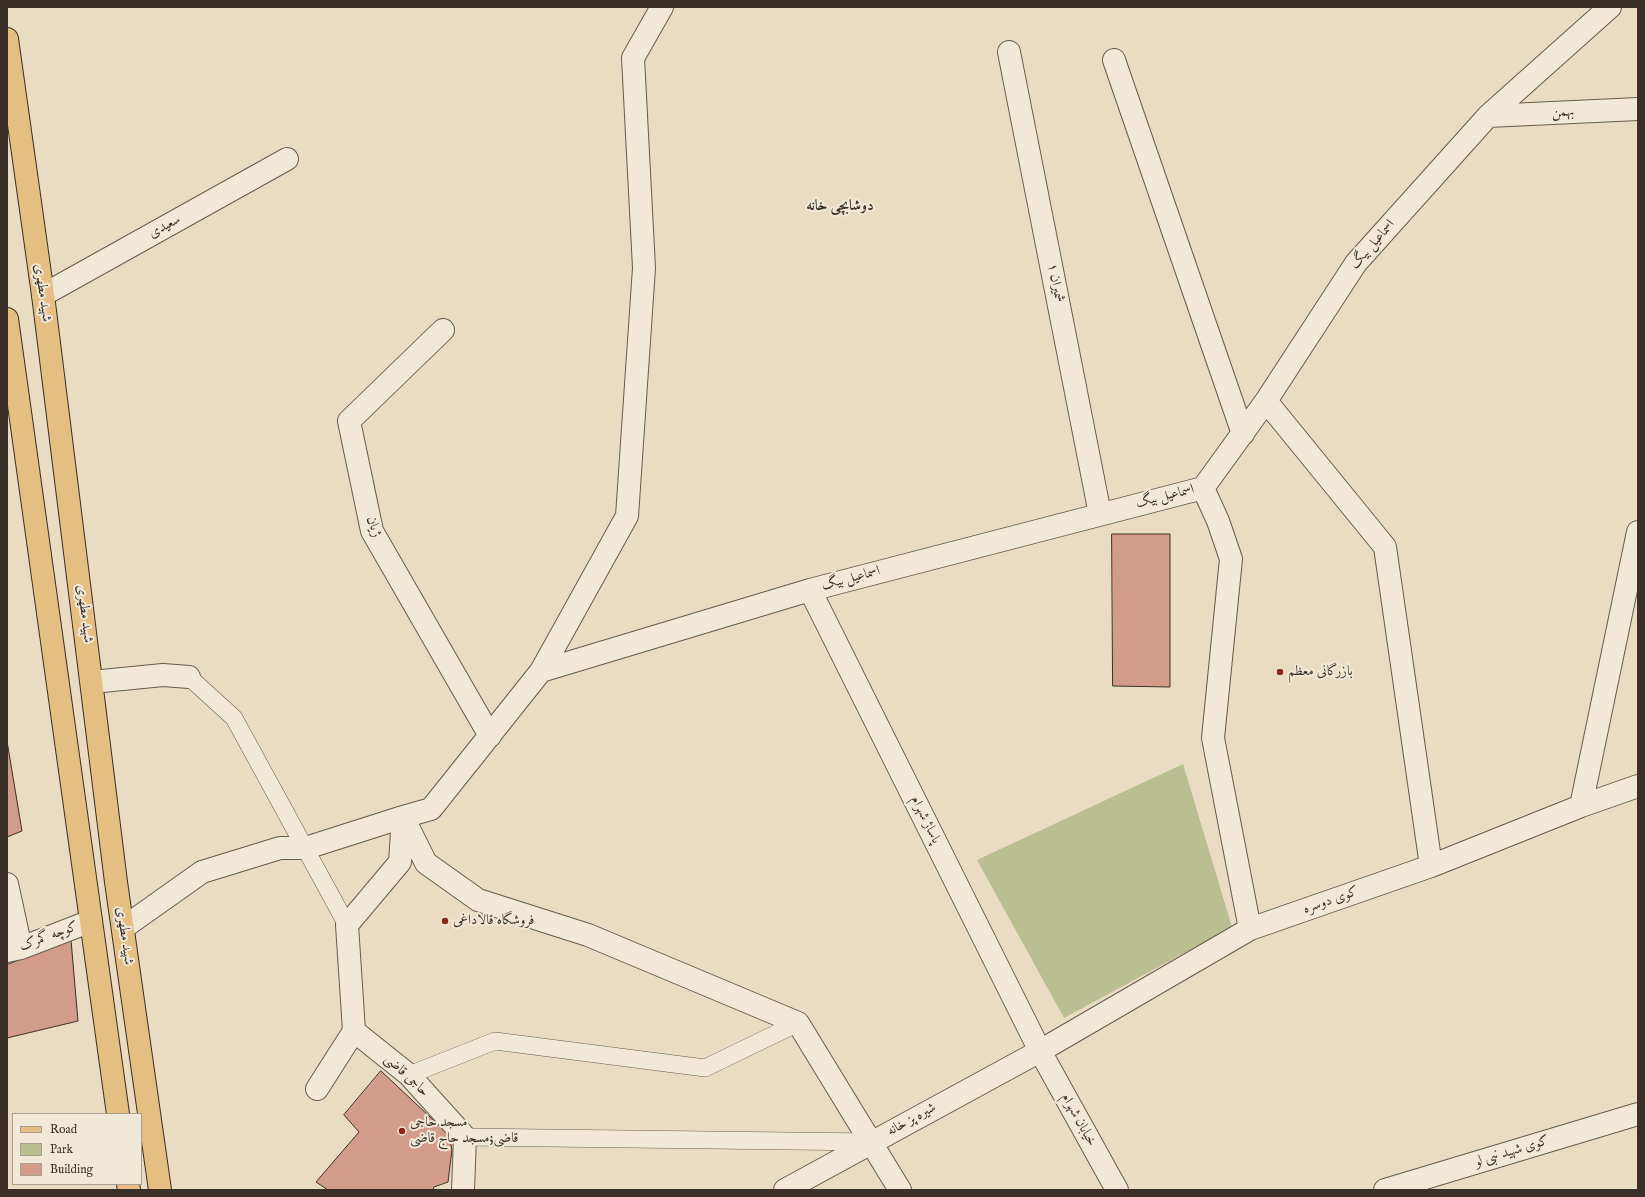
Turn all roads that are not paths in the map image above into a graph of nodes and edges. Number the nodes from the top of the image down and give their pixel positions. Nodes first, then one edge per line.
1 (662, 7) edge
2 (1610, 7) edge
3 (7, 39) edge
4 (1009, 52) dead end
5 (1114, 60) dead end
6 (1638, 109) edge
7 (1488, 116) junction
8 (287, 159) dead end
9 (43, 295) junction
10 (7, 319) edge
11 (443, 330) dead end
12 (1266, 401) junction
13 (1243, 434) junction
14 (1202, 488) junction
15 (1100, 514) junction
16 (1638, 532) edge
17 (810, 590) junction
18 (541, 671) junction
19 (189, 678) joint
20 (92, 682) junction
21 (490, 736) junction
22 (1638, 786) edge
23 (1581, 806) junction
24 (403, 817) junction
25 (306, 848) junction
26 (1431, 866) junction
27 (7, 884) edge
28 (91, 921) junction
29 (347, 925) junction
30 (123, 928) junction
31 (1250, 929) junction
32 (14, 950) edge
33 (798, 1023) junction
34 (354, 1031) junction
35 (1040, 1051) junction
36 (409, 1075) junction
37 (317, 1089) dead end
38 (118, 1113) edge
39 (1638, 1114) edge
40 (465, 1137) junction
41 (872, 1142) junction
42 (160, 1190) edge
43 (463, 1190) edge
44 (784, 1190) edge
45 (900, 1190) edge
46 (1117, 1190) edge
47 (1385, 1190) edge

1 - 18 street
2 - 7 street, اسماعیل بیگ
3 - 9 main road, شهید مطهری
4 - 15 street, شمیران ۱
5 - 13 street
6 - 7 street, بهمن
7 - 12 street, اسماعیل بیگ
8 - 9 street, سعیدی
9 - 20 main road, شهید مطهری
10 - 28 main road
11 - 21 street, ژیان
12 - 13 street, اسماعیل بیگ
12 - 26 street
13 - 14 street, اسماعیل بیگ
14 - 15 street, اسماعیل بیگ
14 - 31 street
15 - 17 street, اسماعیل بیگ
16 - 23 street
17 - 18 street, اسماعیل بیگ
17 - 35 street, پاساژ شهرام
18 - 21 street
19 - 20 street
19 - 25 lane
20 - 30 main road, شهید مطهری
21 - 24 street
22 - 23 street, کوی دوسره
23 - 26 street, کوی دوسره
24 - 25 street
24 - 29 street
24 - 33 street
25 - 29 lane
25 - 30 street
26 - 31 street, کوی دوسره
27 - 32 street
28 - 32 street, کوچه گمرک
28 - 38 main road
29 - 34 street
30 - 42 main road, شهید مطهری
31 - 35 street, کوی دوسره
33 - 36 lane
33 - 41 street
34 - 36 street, حاجی قاضی
34 - 37 street
35 - 41 street, شیره پز خانه
35 - 46 street, خیابان شهرام
36 - 40 street, حاجی قاضی
39 - 47 street, کوی شهید نبی لو
40 - 41 lane
40 - 43 street
41 - 44 street, شیره پز خانه
41 - 45 street

